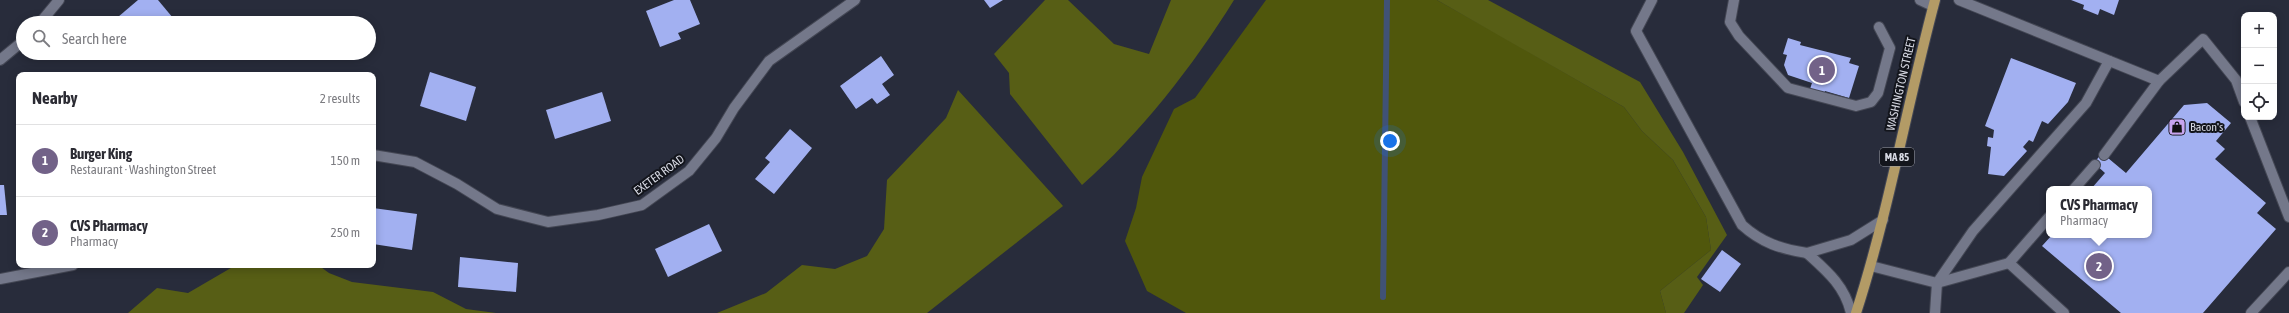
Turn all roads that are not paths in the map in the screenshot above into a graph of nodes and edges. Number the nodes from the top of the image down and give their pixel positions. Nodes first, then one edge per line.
1 (59, 0) edge
2 (855, 0) edge
3 (1652, 0) edge
4 (1734, 0) edge
5 (1920, 0) edge
6 (1959, 0) edge
7 (1934, 3) edge
8 (46, 16) edge
9 (1879, 27) dead end
10 (16, 47) edge
11 (0, 60) edge
12 (2109, 61) junction
13 (2159, 81) junction
14 (2241, 94) edge
15 (2251, 120) edge
16 (2104, 155) dead end
17 (376, 156) edge
18 (2095, 165) dead end
19 (2077, 186) edge
20 (2289, 217) edge
21 (1883, 220) junction
22 (2046, 220) edge
23 (1807, 254) junction
24 (2008, 262) junction
25 (1871, 266) junction
26 (57, 268) edge
27 (2289, 272) edge
28 (0, 279) edge
29 (1937, 283) junction
30 (1851, 313) edge
31 (1856, 313) edge
32 (1935, 313) edge
33 (2064, 313) edge
34 (2251, 313) edge

1 - 8 street
2 - 17 street, EXETER ROAD
3 - 23 street
4 - 9 street
5 - 7 street
6 - 12 street
7 - 21 main road, WASHINGTON STREET / MA 85
10 - 11 street
12 - 13 street
12 - 29 street
13 - 14 street
13 - 16 street
15 - 20 street
18 - 19 street
21 - 23 street
21 - 25 main road, WASHINGTON STREET / MA 85
22 - 24 street
23 - 30 street
24 - 29 street
24 - 33 street
25 - 29 street
25 - 31 main road, WASHINGTON STREET / MA 85
26 - 28 street
27 - 34 street
29 - 32 street

